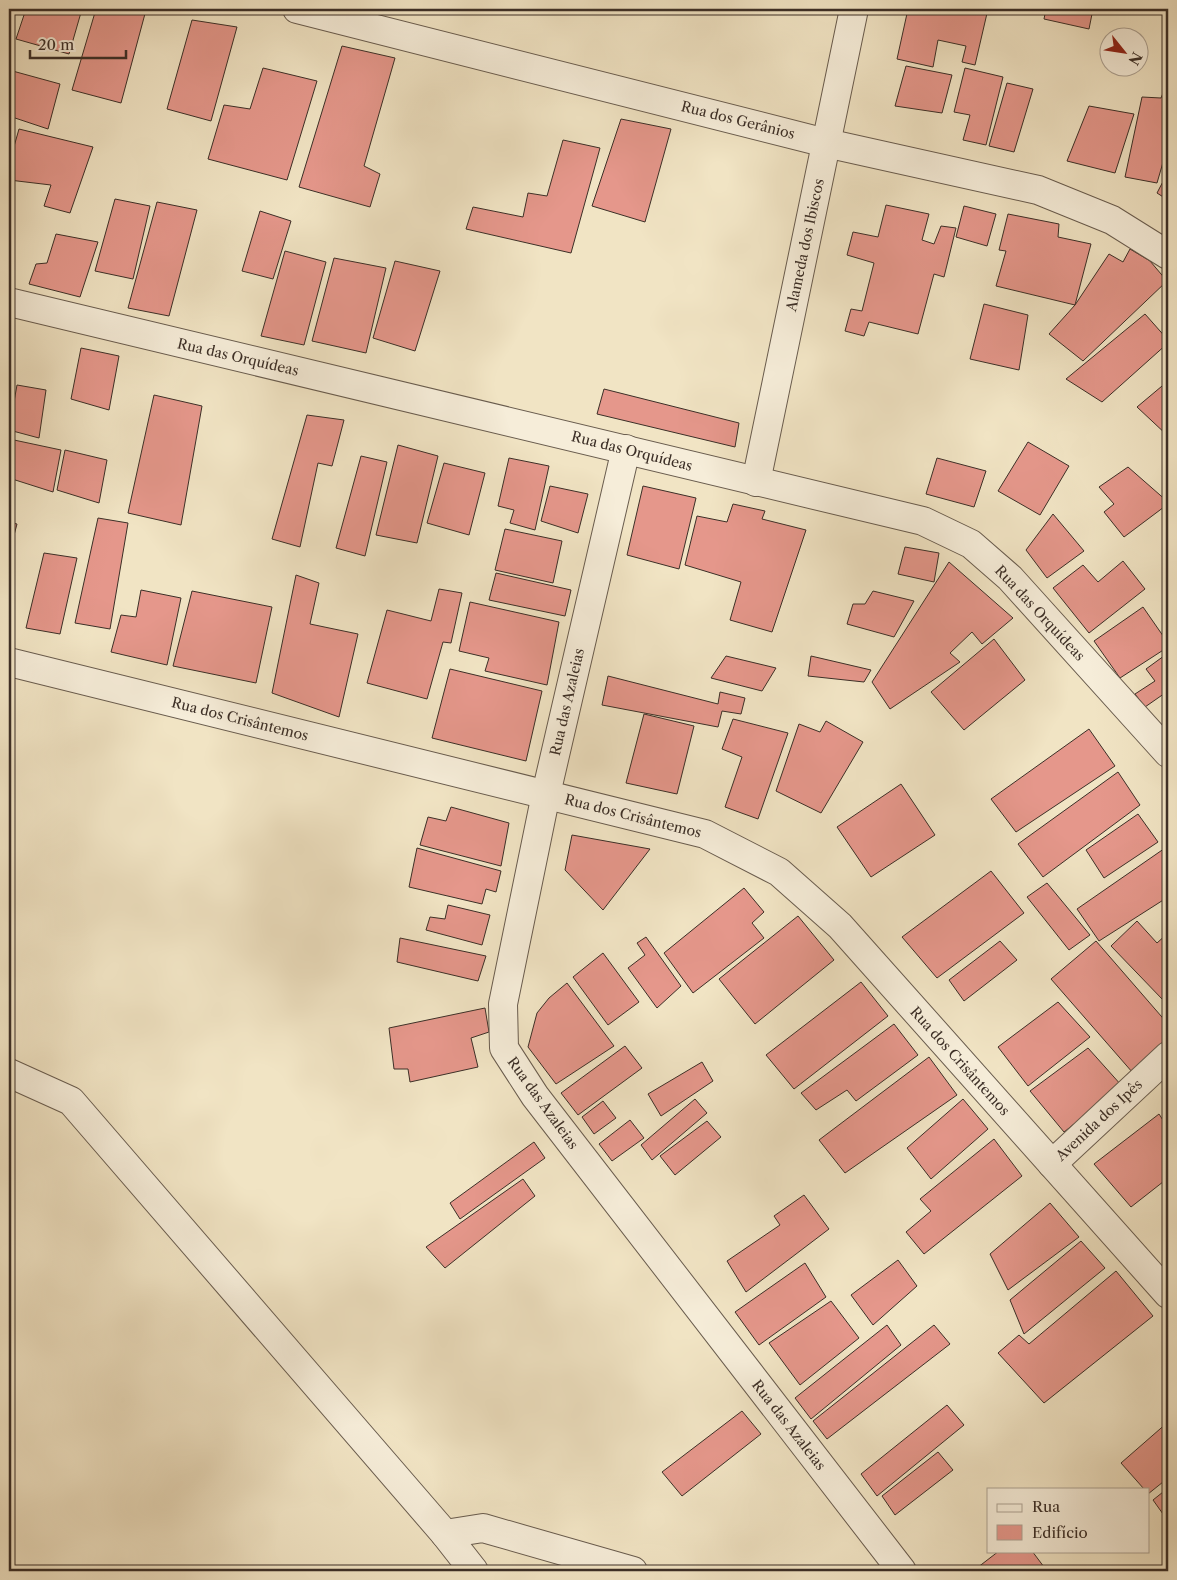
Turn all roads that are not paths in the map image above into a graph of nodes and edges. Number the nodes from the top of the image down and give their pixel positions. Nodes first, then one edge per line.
1 (297, 9) edge
2 (854, 9) edge
3 (826, 143) junction
4 (1168, 255) edge
5 (9, 302) edge
6 (626, 449) junction
7 (756, 482) junction
8 (9, 662) edge
9 (1168, 753) edge
10 (546, 794) junction
11 (1168, 1056) edge
12 (9, 1073) edge
13 (1052, 1164) junction
14 (1168, 1294) edge
15 (445, 1534) junction
16 (474, 1571) edge
17 (633, 1571) edge
18 (902, 1571) edge

1 - 3 street, Rua dos Gerânios
2 - 3 street, Alameda dos Ibiscos
3 - 4 street, Rua dos Gerânios
3 - 7 street, Alameda dos Ibiscos
5 - 6 street, Rua das Orquídeas
6 - 7 street, Rua das Orquídeas
6 - 10 street, Rua das Azaleias
7 - 9 street, Rua das Orquídeas
8 - 10 street, Rua dos Crisântemos
10 - 13 street, Rua dos Crisântemos
10 - 18 street, Rua das Azaleias
11 - 13 street, Avenida dos Ipês
12 - 15 street
13 - 14 street, Rua dos Crisântemos
15 - 16 street
15 - 17 street

